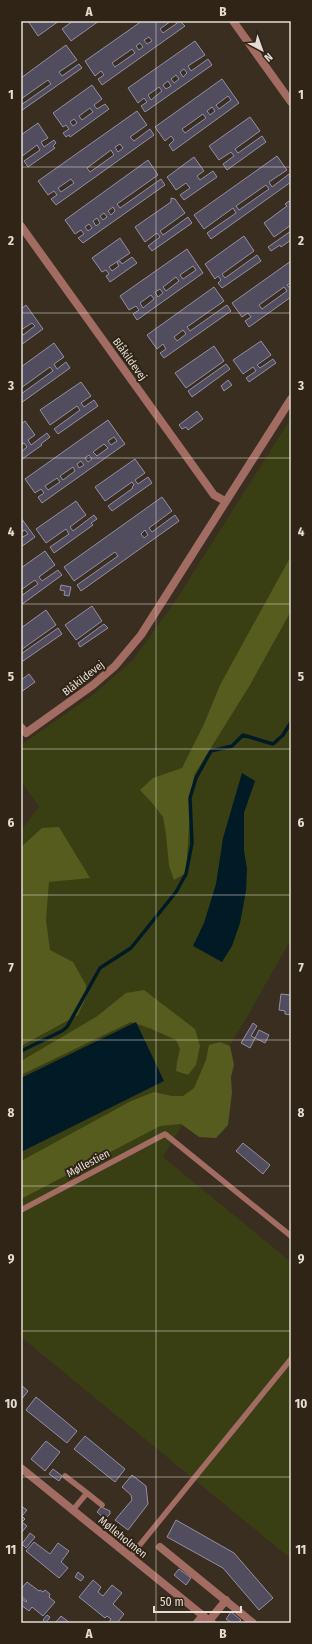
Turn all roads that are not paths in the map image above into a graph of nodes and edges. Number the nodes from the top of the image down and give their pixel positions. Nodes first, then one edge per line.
1 (232, 21) edge
2 (291, 102) edge
3 (21, 226) edge
4 (291, 399) edge
5 (225, 501) junction
6 (21, 727) edge
7 (21, 1210) edge
8 (291, 1236) edge
9 (291, 1359) edge
10 (21, 1468) edge
11 (65, 1476) dead end
12 (88, 1493) junction
13 (102, 1505) dead end
14 (72, 1510) junction
15 (160, 1547) dead end
16 (130, 1557) junction
17 (226, 1600) junction
18 (208, 1620) edge
19 (196, 1623) edge
20 (253, 1623) edge

1 - 2 street
3 - 5 street, Blåkildevej
4 - 5 street, Blåkildevej
5 - 6 street, Blåkildevej
7 - 8 lane, Møllestien
9 - 16 lane
10 - 14 street, Mølleholmen
11 - 12 lane
12 - 13 lane
12 - 14 lane
14 - 16 street, Mølleholmen
15 - 17 street
16 - 18 street, Mølleholmen
17 - 18 street
17 - 20 street
18 - 19 street

